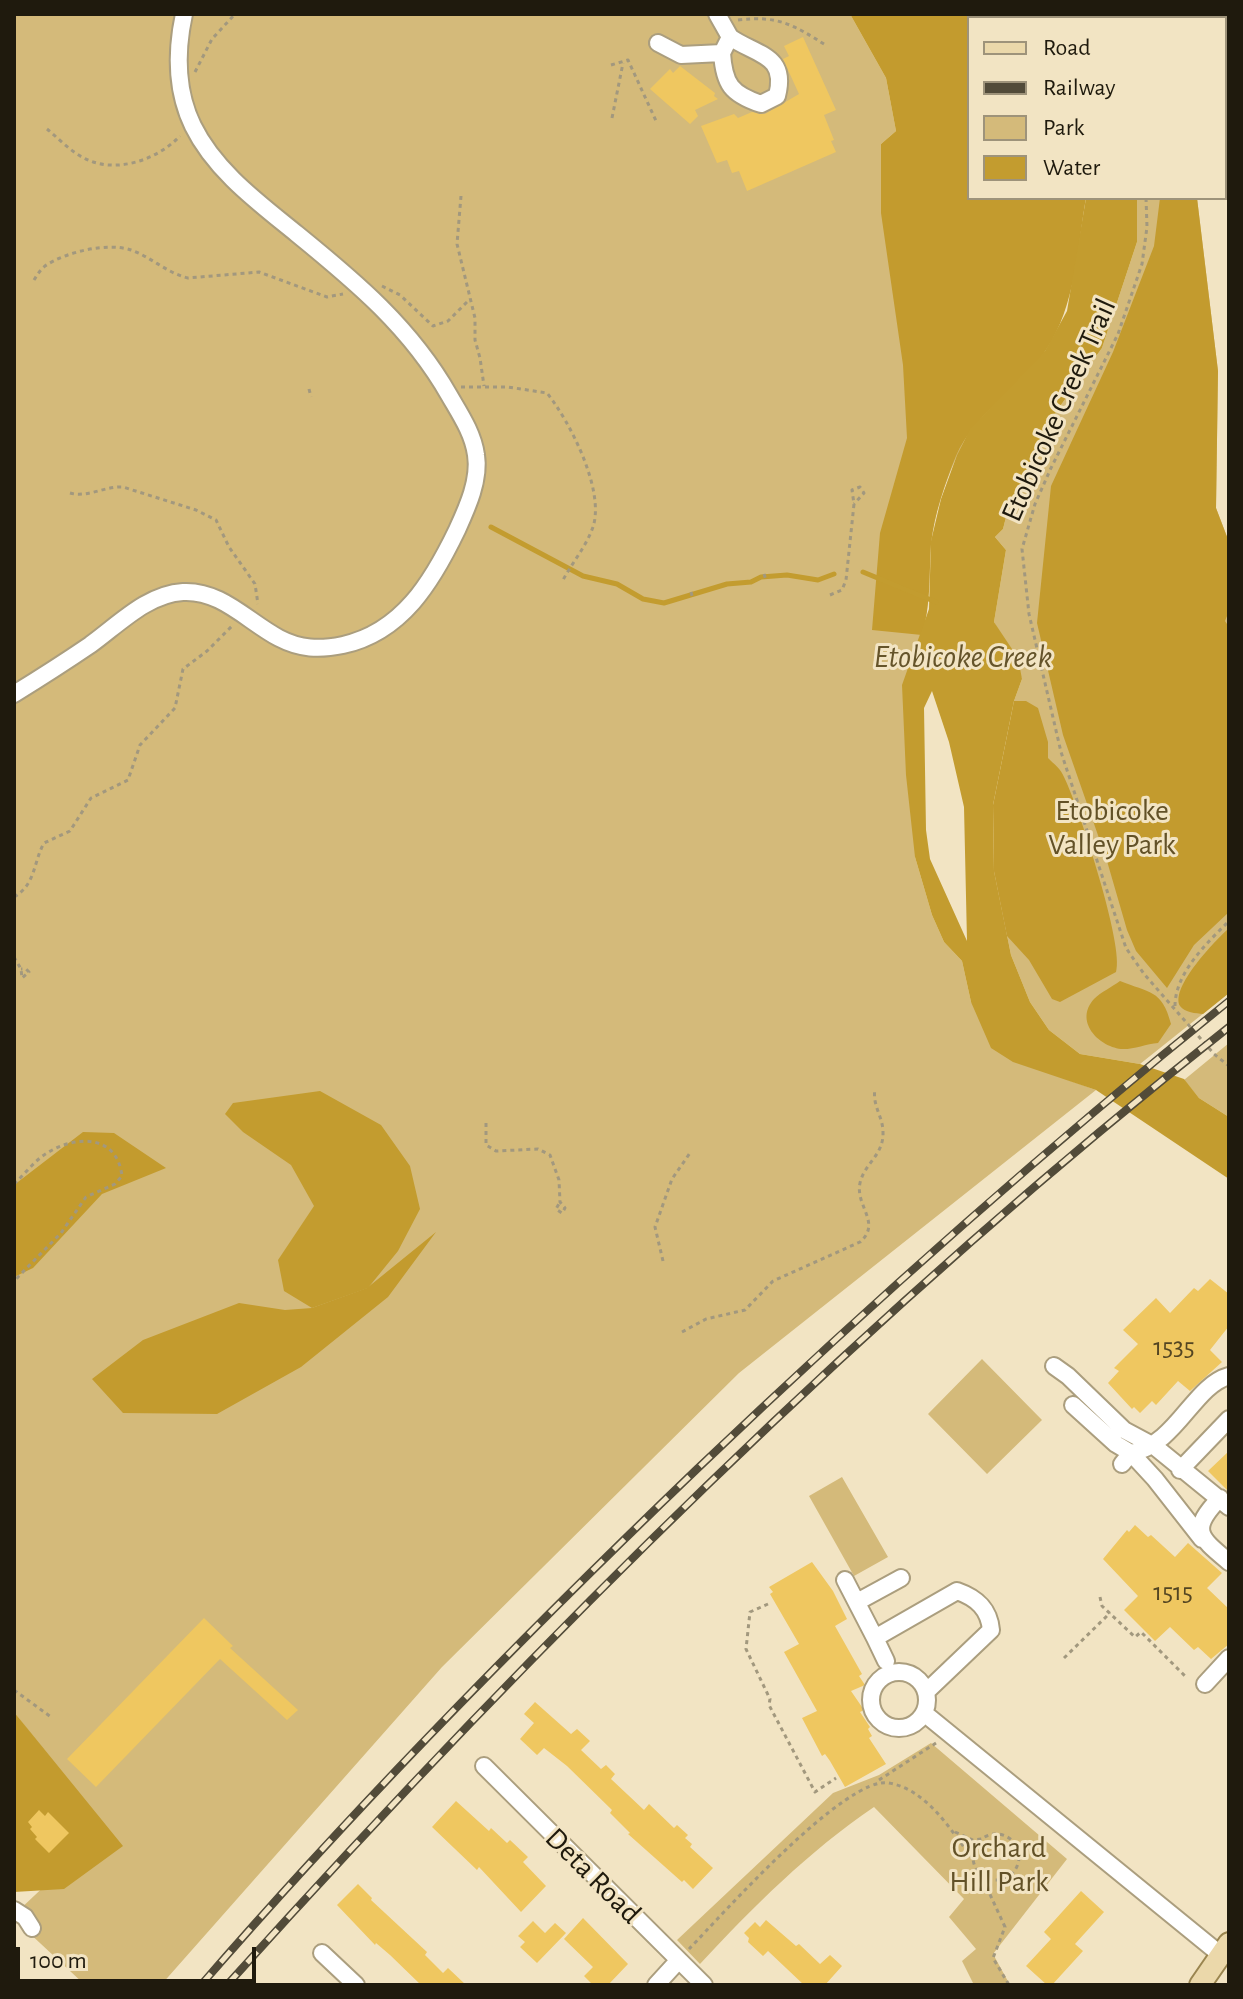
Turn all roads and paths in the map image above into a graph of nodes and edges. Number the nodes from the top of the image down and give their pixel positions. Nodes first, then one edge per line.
1 (183, 14) edge
2 (235, 14) edge
3 (777, 14) edge
4 (776, 20) junction
5 (723, 24) edge
6 (658, 43) dead end
7 (827, 46) dead end
8 (722, 53) junction
9 (623, 61) junction
10 (611, 65) dead end
11 (194, 74) dead end
12 (188, 112) junction
13 (612, 118) dead end
14 (657, 123) dead end
15 (47, 129) dead end
16 (461, 196) dead end
17 (1146, 200) edge
18 (34, 280) dead end
19 (362, 289) junction
20 (470, 299) junction
21 (484, 386) junction
22 (309, 389) dead end
23 (447, 391) junction
24 (311, 397) dead end
25 (70, 493) dead end
26 (854, 504) dead end
27 (764, 574) dead end
28 (563, 580) dead end
29 (766, 580) dead end
30 (691, 592) dead end
31 (830, 595) dead end
32 (693, 599) dead end
33 (248, 619) junction
34 (14, 694) edge
35 (14, 897) edge
36 (1229, 921) edge
37 (14, 957) edge
38 (21, 969) dead end
39 (1175, 1007) junction
40 (1229, 1066) edge
41 (875, 1089) dead end
42 (486, 1123) dead end
43 (690, 1153) dead end
44 (14, 1184) edge
45 (560, 1202) dead end
46 (663, 1261) dead end
47 (14, 1281) edge
48 (682, 1332) dead end
49 (1054, 1366) dead end
50 (1229, 1376) edge
51 (1073, 1405) dead end
52 (1229, 1419) edge
53 (1154, 1446) junction
54 (1126, 1458) junction
55 (1180, 1470) junction
56 (1225, 1503) edge
57 (1202, 1539) junction
58 (1226, 1554) edge
59 (901, 1578) dead end
60 (845, 1580) dead end
61 (1100, 1597) dead end
62 (857, 1602) junction
63 (768, 1604) dead end
64 (1110, 1612) junction
65 (875, 1638) junction
66 (1064, 1658) dead end
67 (1229, 1658) edge
68 (886, 1661) dead end
69 (1187, 1678) dead end
70 (1205, 1684) dead end
71 (14, 1690) edge
72 (926, 1692) junction
73 (924, 1713) junction
74 (51, 1717) dead end
75 (947, 1732) junction
76 (484, 1766) dead end
77 (836, 1778) dead end
78 (877, 1781) junction
79 (955, 1832) junction
80 (983, 1838) junction
81 (973, 1859) junction
82 (990, 1879) junction
83 (14, 1910) edge
84 (32, 1928) dead end
85 (1225, 1949) edge
86 (322, 1953) dead end
87 (678, 1961) junction
88 (356, 1985) edge
89 (656, 1985) edge
90 (704, 1985) edge
91 (1009, 1985) edge
92 (1200, 1985) edge

1 - 12 street
2 - 11 path
3 - 4 path
4 - 5 path
4 - 7 path
5 - 8 street
5 - 8 street
6 - 8 street
9 - 10 path
9 - 13 path
9 - 14 path
12 - 15 path
12 - 19 street
16 - 20 path
17 - 39 path, Etobicoke Creek Trail
18 - 19 path
19 - 20 path
19 - 23 street
20 - 21 path
21 - 23 path
21 - 28 path
22 - 24 path
23 - 33 street
25 - 33 path
26 - 31 path
27 - 29 path
30 - 32 path
33 - 34 street
33 - 35 path
36 - 39 path
37 - 38 path
39 - 40 path, Etobicoke Creek Trail
41 - 48 path
42 - 45 path
43 - 46 path
44 - 47 path
49 - 53 street
50 - 53 street
51 - 54 street
52 - 55 street
53 - 54 street
53 - 55 street
54 - 57 street
55 - 56 street
56 - 57 street
57 - 58 street
59 - 62 street
60 - 62 street
61 - 64 path
62 - 65 street
63 - 77 path
64 - 66 path
64 - 69 path
65 - 68 street
65 - 72 street
67 - 70 street
71 - 74 path
72 - 73 street
72 - 73 street
73 - 75 street
75 - 78 path
75 - 85 street
76 - 87 street, Deta Road
78 - 79 path
78 - 87 path
79 - 80 path
79 - 81 path
80 - 81 path
80 - 82 path
81 - 82 path
82 - 91 path
83 - 84 street
85 - 92 main road
86 - 88 street
87 - 89 street
87 - 90 street, Deta Road

